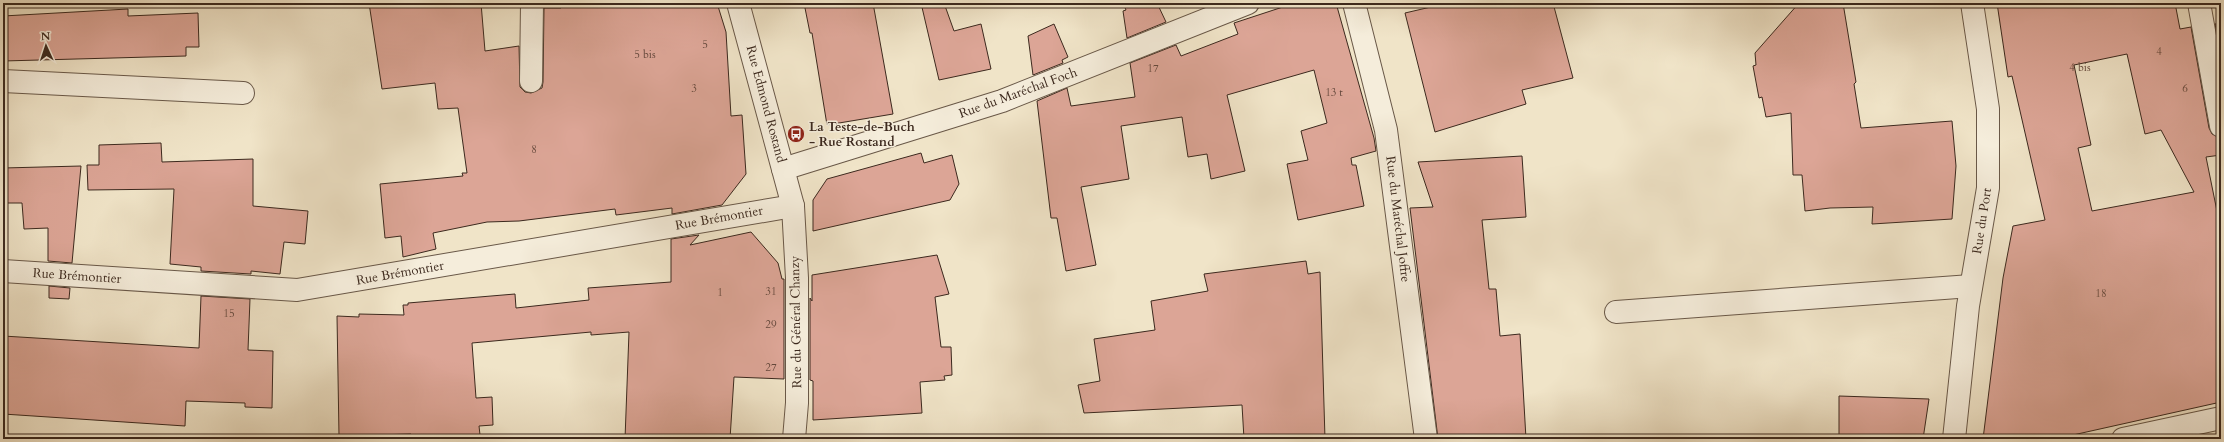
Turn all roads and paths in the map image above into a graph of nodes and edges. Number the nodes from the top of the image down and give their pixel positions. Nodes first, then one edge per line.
1 (532, 3) edge
2 (738, 3) edge
3 (1248, 3) edge
4 (1354, 3) edge
5 (1972, 3) edge
6 (2199, 3) edge
7 (3, 81) edge
8 (531, 81) dead end
9 (243, 94) dead end
10 (2221, 126) edge
11 (783, 169) junction
12 (792, 206) junction
13 (3, 271) edge
14 (1971, 286) junction
15 (1616, 312) dead end
16 (2221, 418) edge
17 (794, 439) edge
18 (1426, 439) edge
19 (1954, 439) edge
20 (2123, 439) edge

1 - 8 street
2 - 11 street, Rue Edmond Rostand
3 - 11 street, Rue du Maréchal Foch
4 - 18 street, Rue du Maréchal Joffre
5 - 14 street, Rue du Port
6 - 10 street
7 - 9 street
11 - 12 street, Rue Edmond Rostand
12 - 13 street, Rue Brémontier
12 - 17 street, Rue du Général Chanzy
14 - 15 street
14 - 19 street, Rue du Port
16 - 20 street

